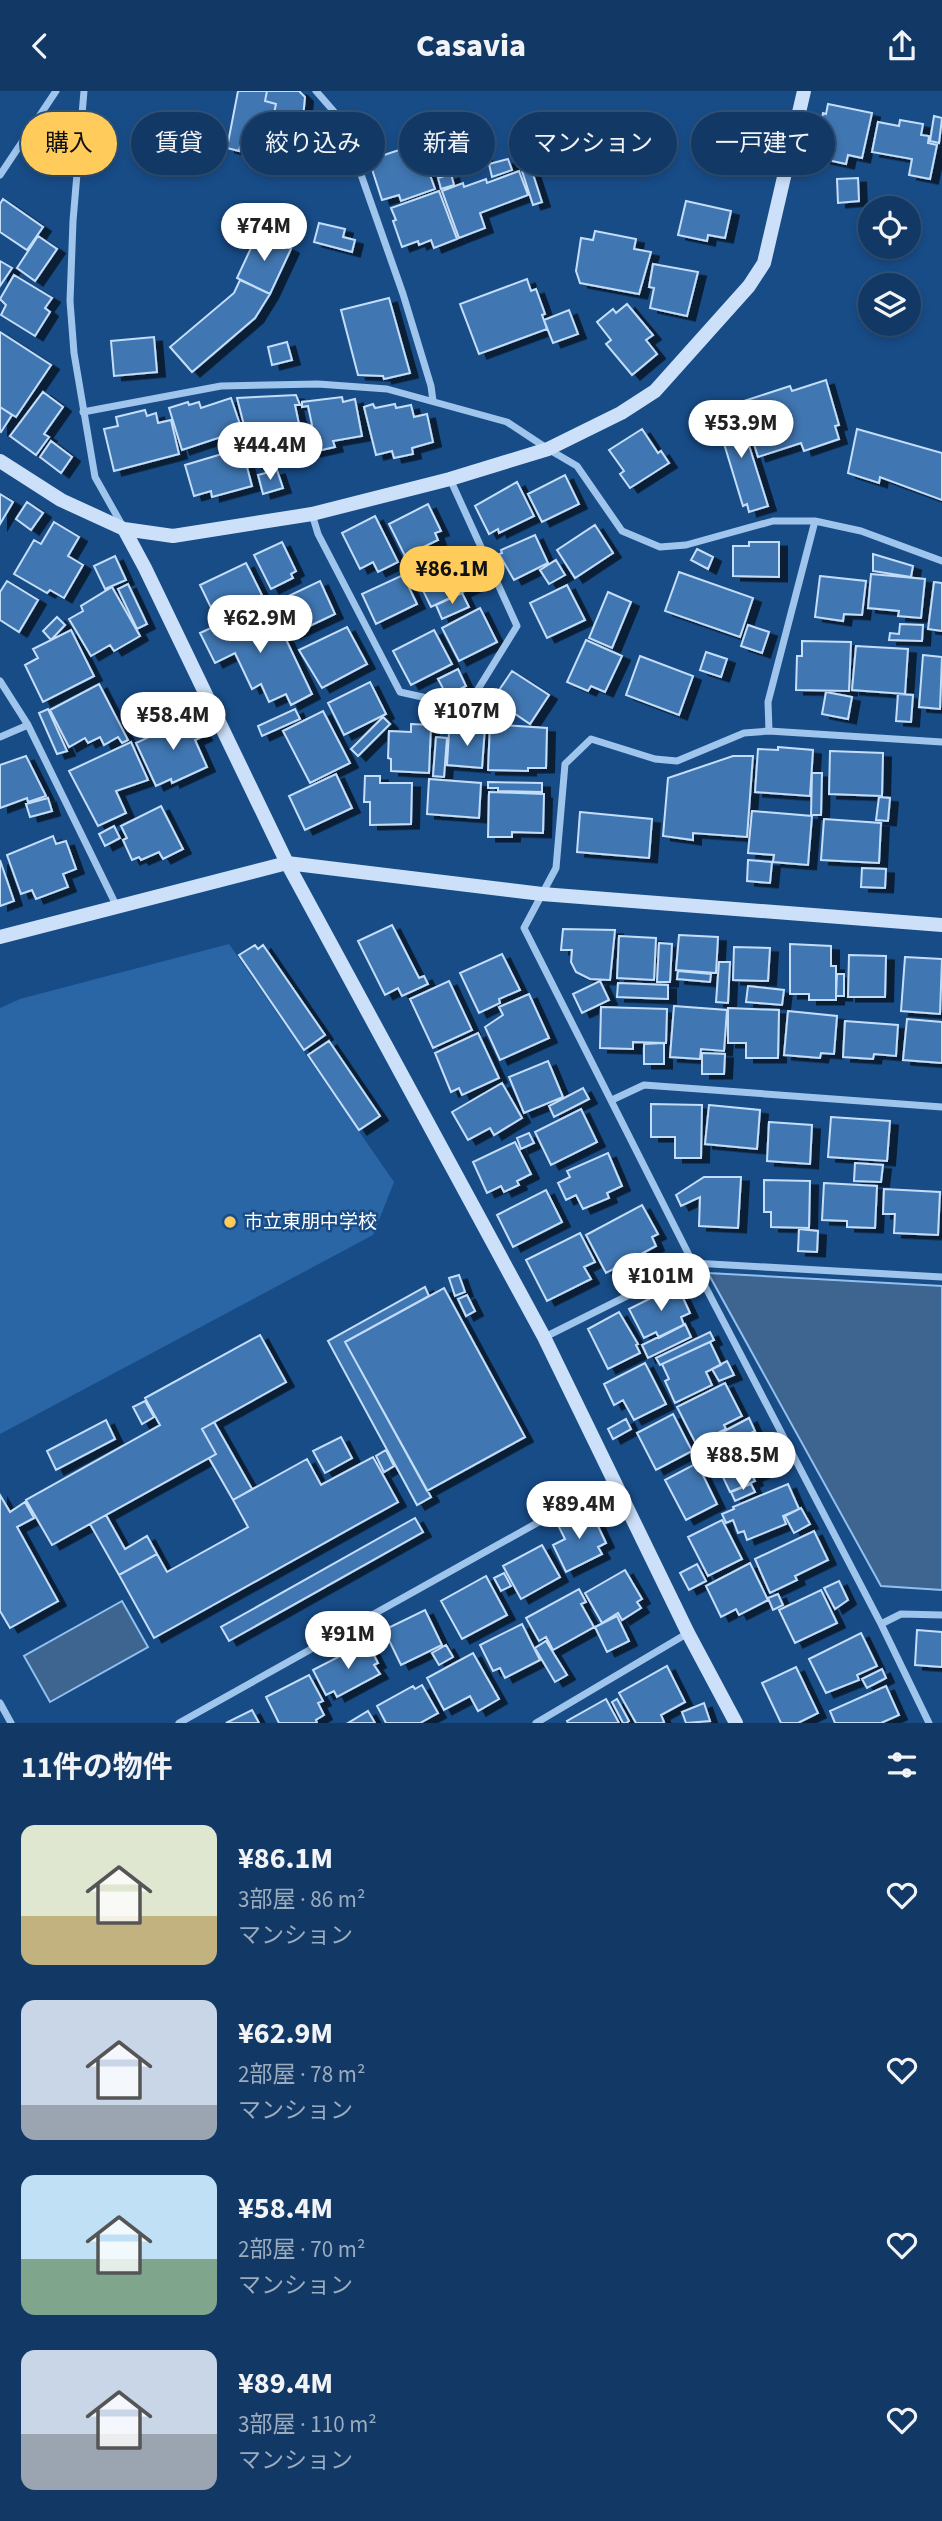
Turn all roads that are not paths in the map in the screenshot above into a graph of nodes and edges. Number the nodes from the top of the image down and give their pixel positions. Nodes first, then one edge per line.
1 (56, 91) edge
2 (84, 91) edge
3 (316, 91) edge
4 (804, 91) edge
5 (0, 175) edge
6 (433, 401) junction
7 (83, 412) junction
8 (548, 449) junction
9 (0, 461) edge
10 (450, 479) junction
11 (312, 515) junction
12 (815, 521) junction
13 (124, 529) junction
14 (942, 561) edge
15 (0, 681) edge
16 (28, 725) junction
17 (769, 731) junction
18 (0, 737) edge
19 (942, 742) edge
20 (287, 863) junction
21 (542, 894) junction
22 (117, 907) junction
23 (942, 925) edge
24 (0, 937) edge
25 (612, 1100) junction
26 (942, 1107) edge
27 (692, 1263) junction
28 (942, 1277) edge
29 (544, 1337) junction
30 (614, 1480) junction
31 (942, 1615) edge
32 (881, 1625) junction
33 (688, 1633) junction
34 (0, 1703) edge
35 (548, 1720) edge
36 (11, 1723) edge
37 (179, 1723) edge
38 (536, 1723) edge
39 (736, 1723) edge
40 (929, 1723) edge

1 - 5 street
2 - 7 street
3 - 6 street
4 - 8 street
6 - 7 street
6 - 8 street
7 - 13 street
8 - 10 street
8 - 12 street
9 - 13 street
10 - 11 street
10 - 11 street
11 - 13 street
12 - 14 street
12 - 17 street
13 - 20 street
15 - 16 street
16 - 18 street
16 - 22 street
17 - 19 street
17 - 21 street
20 - 21 street
20 - 22 street
20 - 29 street
21 - 23 street
21 - 25 street
22 - 24 street
25 - 26 street
25 - 27 street
27 - 28 street
27 - 29 street
27 - 32 street
29 - 30 street
30 - 33 street
30 - 37 street
31 - 32 street
32 - 40 street
33 - 35 street
33 - 39 street
34 - 36 street
35 - 38 street

